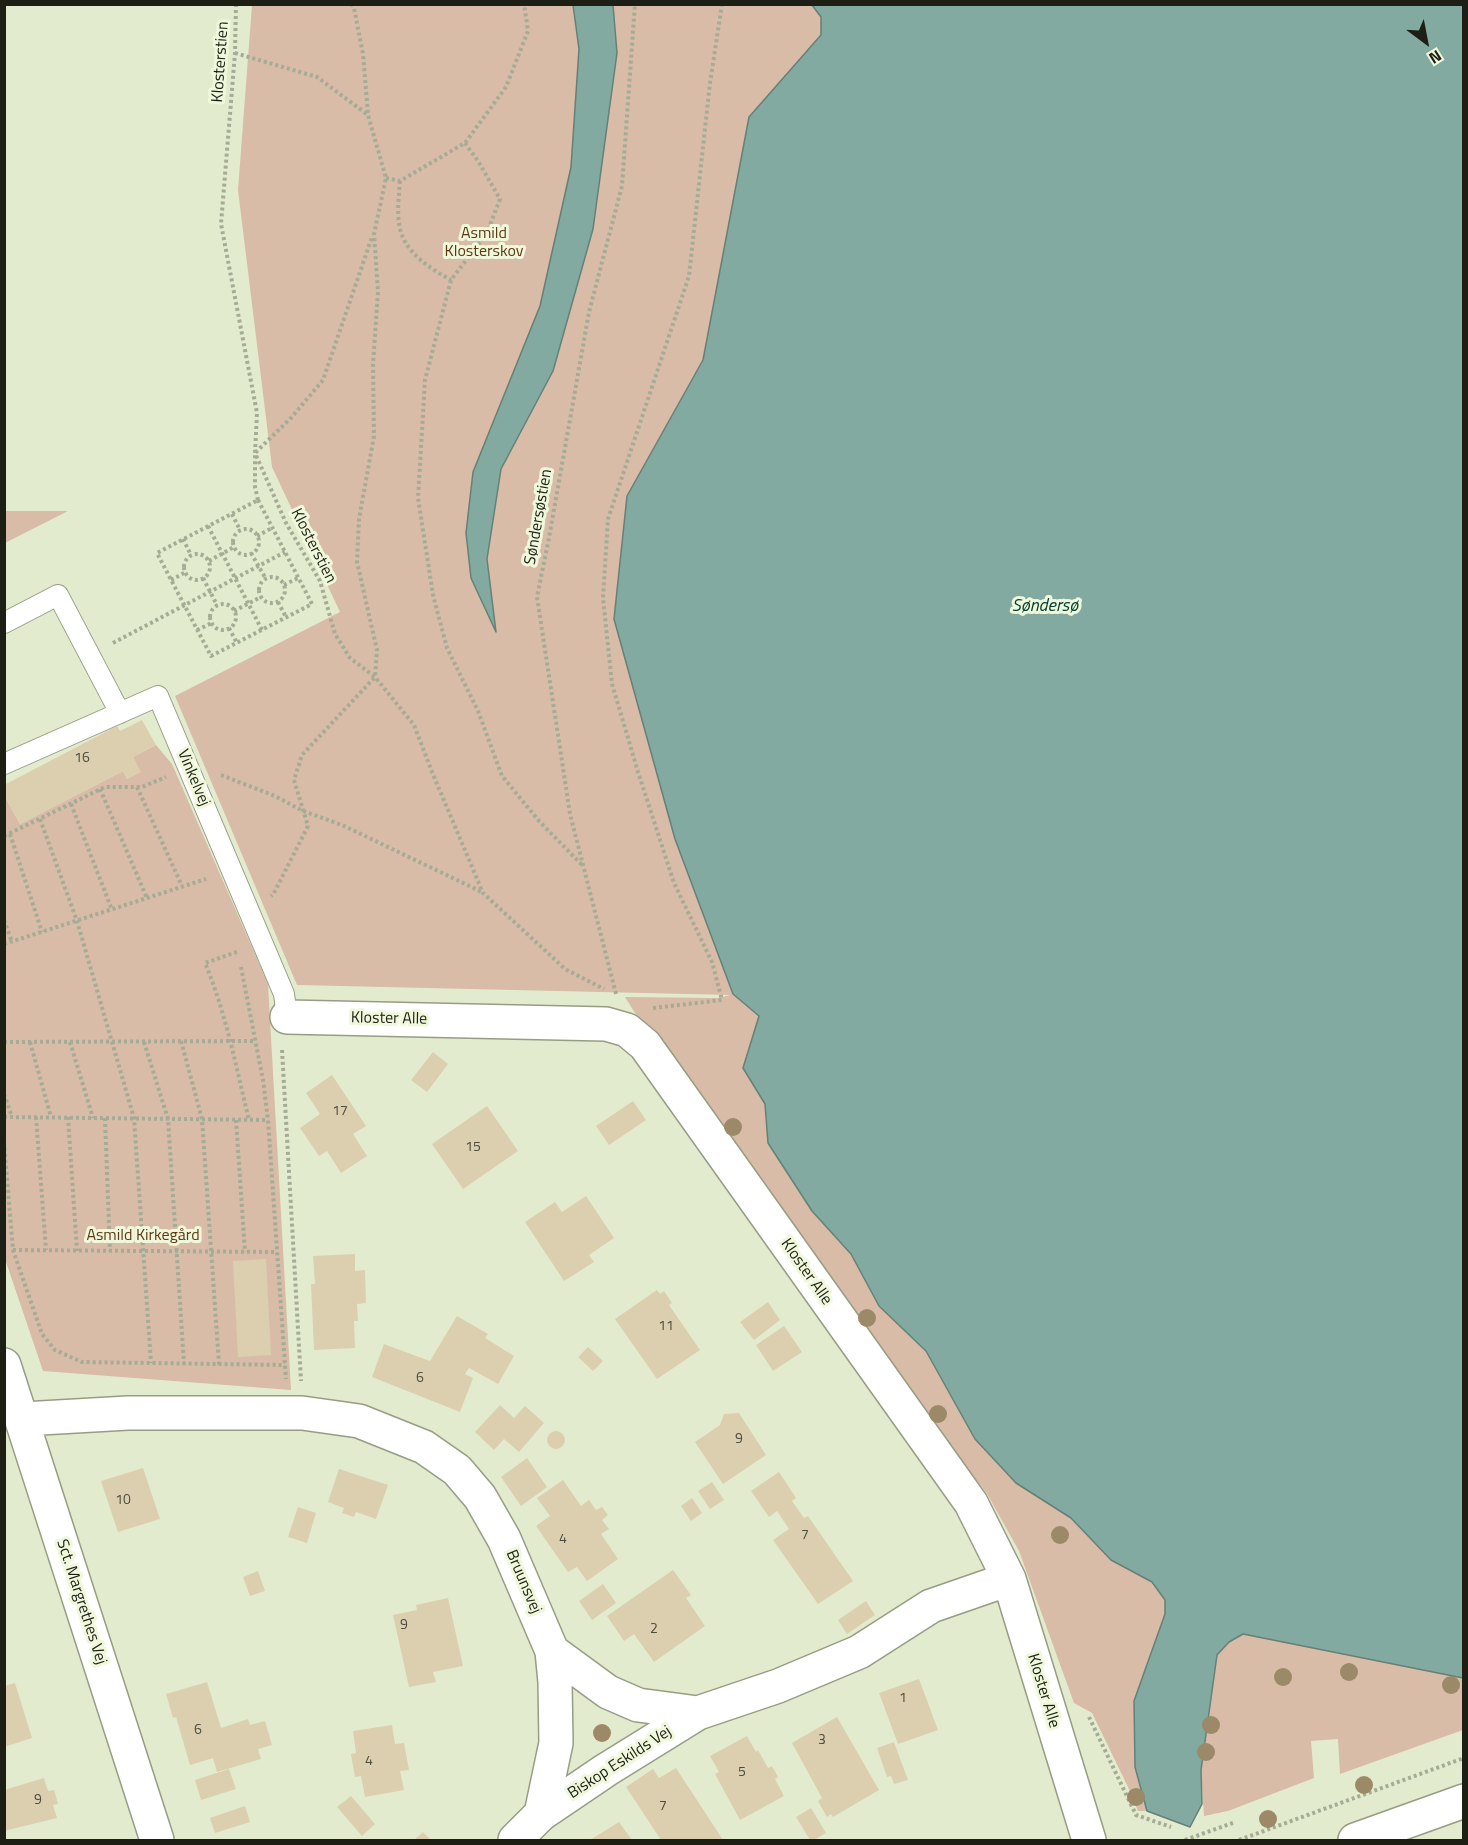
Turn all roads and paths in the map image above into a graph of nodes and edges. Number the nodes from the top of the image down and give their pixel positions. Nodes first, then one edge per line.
1 (236, 4) edge
2 (524, 4) edge
3 (635, 4) edge
4 (722, 4) edge
5 (355, 6) edge
6 (235, 53) junction
7 (368, 115) junction
8 (465, 143) junction
9 (386, 178) junction
10 (400, 181) junction
11 (374, 234) junction
12 (451, 280) junction
13 (255, 453) junction
14 (258, 500) junction
15 (232, 514) junction
16 (208, 526) junction
17 (272, 528) junction
18 (240, 530) junction
19 (257, 536) junction
20 (183, 539) junction
21 (234, 548) junction
22 (285, 552) junction
23 (251, 553) junction
24 (222, 554) junction
25 (191, 555) junction
26 (209, 561) junction
27 (258, 566) junction
28 (186, 572) junction
29 (203, 578) junction
30 (235, 578) junction
31 (298, 578) junction
32 (266, 579) junction
33 (171, 580) junction
34 (284, 585) junction
35 (210, 591) junction
36 (261, 597) junction
37 (278, 602) junction
38 (248, 604) junction
39 (184, 605) junction
40 (217, 605) junction
41 (234, 611) junction
42 (286, 617) junction
43 (4, 623) edge
44 (212, 623) junction
45 (229, 628) junction
46 (140, 629) dead end
47 (197, 630) junction
48 (262, 630) junction
49 (237, 643) junction
50 (375, 677) junction
51 (120, 713) junction
52 (4, 764) edge
53 (189, 768) junction
54 (164, 778) junction
55 (136, 787) junction
56 (168, 788) dead end
57 (100, 789) junction
58 (70, 804) junction
59 (303, 811) junction
60 (40, 819) junction
61 (10, 834) junction
62 (4, 836) edge
63 (584, 866) junction
64 (208, 878) dead end
65 (182, 886) junction
66 (483, 893) junction
67 (147, 898) junction
68 (112, 910) junction
69 (250, 914) junction
70 (4, 920) edge
71 (77, 921) junction
72 (42, 932) junction
73 (12, 942) junction
74 (4, 944) edge
75 (237, 945) dead end
76 (238, 952) junction
77 (617, 995) junction
78 (287, 1017) junction
79 (625, 1021) junction
80 (70, 1041) junction
81 (181, 1041) junction
82 (229, 1041) junction
83 (255, 1041) junction
84 (4, 1042) edge
85 (30, 1042) junction
86 (112, 1042) junction
87 (144, 1042) junction
88 (4, 1095) edge
89 (4, 1117) edge
90 (12, 1117) junction
91 (36, 1117) junction
92 (51, 1117) junction
93 (68, 1117) junction
94 (93, 1118) junction
95 (105, 1118) junction
96 (134, 1118) junction
97 (168, 1119) junction
98 (202, 1119) junction
99 (236, 1120) junction
100 (249, 1120) junction
101 (268, 1120) junction
102 (4, 1142) edge
103 (13, 1250) junction
104 (46, 1250) junction
105 (77, 1251) junction
106 (110, 1251) junction
107 (143, 1251) junction
108 (177, 1251) junction
109 (211, 1251) junction
110 (245, 1252) junction
111 (277, 1252) junction
112 (151, 1364) junction
113 (184, 1364) junction
114 (219, 1364) junction
115 (4, 1365) edge
116 (285, 1365) junction
117 (295, 1413) junction
118 (23, 1419) junction
119 (1009, 1579) junction
120 (552, 1651) junction
121 (1050, 1712) junction
122 (698, 1713) junction
123 (1464, 1758) edge
124 (1464, 1801) edge
125 (541, 1814) junction
126 (1233, 1823) dead end
127 (1171, 1827) dead end
128 (157, 1840) edge
129 (515, 1840) edge
130 (1089, 1840) edge
131 (1185, 1840) edge
132 (1239, 1840) edge
133 (1355, 1840) edge

1 - 6 path, Klosterstien
2 - 8 path
3 - 63 path, Søndersøstien
4 - 79 path
5 - 7 path
6 - 7 path
6 - 13 path, Klosterstien
7 - 9 path
8 - 10 path
8 - 12 path
9 - 10 path
9 - 11 path
10 - 12 path
11 - 13 path
11 - 50 path
12 - 63 path
13 - 14 path
13 - 50 path, Klosterstien
14 - 15 path
14 - 17 path
15 - 16 path
15 - 18 path
16 - 20 path
16 - 24 path
17 - 19 path
17 - 22 path
18 - 19 path
18 - 21 path
19 - 23 path
20 - 25 path
20 - 33 path
21 - 23 path
21 - 24 path
22 - 27 path
22 - 31 path
23 - 27 path
24 - 26 path
24 - 30 path
25 - 26 path
25 - 28 path
26 - 29 path
27 - 30 path
27 - 32 path
28 - 29 path
28 - 33 path
29 - 35 path
30 - 35 path
30 - 38 path
31 - 34 path
31 - 42 path
32 - 34 path
32 - 36 path
33 - 39 path
34 - 37 path
35 - 39 path
35 - 40 path
36 - 37 path
36 - 38 path
37 - 42 path
38 - 41 path
38 - 48 path
39 - 46 path
39 - 47 path
40 - 41 path
40 - 44 path
41 - 45 path
42 - 48 path
43 - 51 lane
44 - 45 path
44 - 47 path
45 - 49 path
47 - 49 path
48 - 49 path
50 - 59 path
50 - 66 path, Klosterstien
51 - 52 lane, Vinkelvej
51 - 53 lane, Vinkelvej
53 - 54 path
53 - 59 path
53 - 69 lane, Vinkelvej
54 - 55 path
54 - 56 path
55 - 57 path
55 - 65 path
57 - 58 path
57 - 67 path
58 - 60 path
58 - 68 path
59 - 66 path
59 - 69 path
60 - 61 path
60 - 71 path
61 - 62 path
61 - 72 path
63 - 77 path, Søndersøstien
64 - 65 path
65 - 67 path
66 - 77 path, Klosterstien
67 - 68 path
68 - 71 path
69 - 78 lane, Vinkelvej
70 - 73 path
71 - 72 path
71 - 86 path
72 - 73 path
73 - 74 path
75 - 76 path
76 - 82 path
76 - 83 path
77 - 79 path, Søndersøstien
78 - 79 street, Kloster Alle
78 - 117 path
79 - 119 street, Kloster Alle
80 - 85 path
80 - 86 path
80 - 94 path
81 - 82 path
81 - 87 path
81 - 98 path
82 - 83 path
82 - 100 path
83 - 101 path
84 - 85 path
85 - 92 path
86 - 87 path
86 - 96 path
87 - 97 path
88 - 90 path
89 - 90 path
90 - 91 path
91 - 92 path
91 - 104 path
92 - 93 path
93 - 94 path
93 - 105 path
94 - 95 path
95 - 96 path
95 - 106 path
96 - 97 path
96 - 107 path
97 - 98 path
97 - 108 path
98 - 99 path
98 - 109 path
99 - 100 path
99 - 110 path
100 - 101 path
101 - 111 path
102 - 103 path
103 - 104 path
103 - 112 path
104 - 105 path
105 - 106 path
106 - 107 path
107 - 108 path
107 - 112 path
108 - 109 path
108 - 113 path
109 - 110 path
109 - 114 path
110 - 111 path
111 - 116 path
112 - 113 path
113 - 114 path
114 - 116 path
115 - 118 street, Sct. Margrethes Vej
116 - 117 path
117 - 118 street, Bruunsvej
117 - 120 street, Bruunsvej
118 - 128 street, Sct. Margrethes Vej
119 - 121 street, Kloster Alle
119 - 122 street
120 - 122 street
120 - 125 street, Biskop Eskilds Vej
121 - 127 path
121 - 130 street, Kloster Alle
122 - 125 street, Biskop Eskilds Vej
123 - 132 path
124 - 133 street
125 - 129 street, Biskop Eskilds Vej
126 - 131 path

